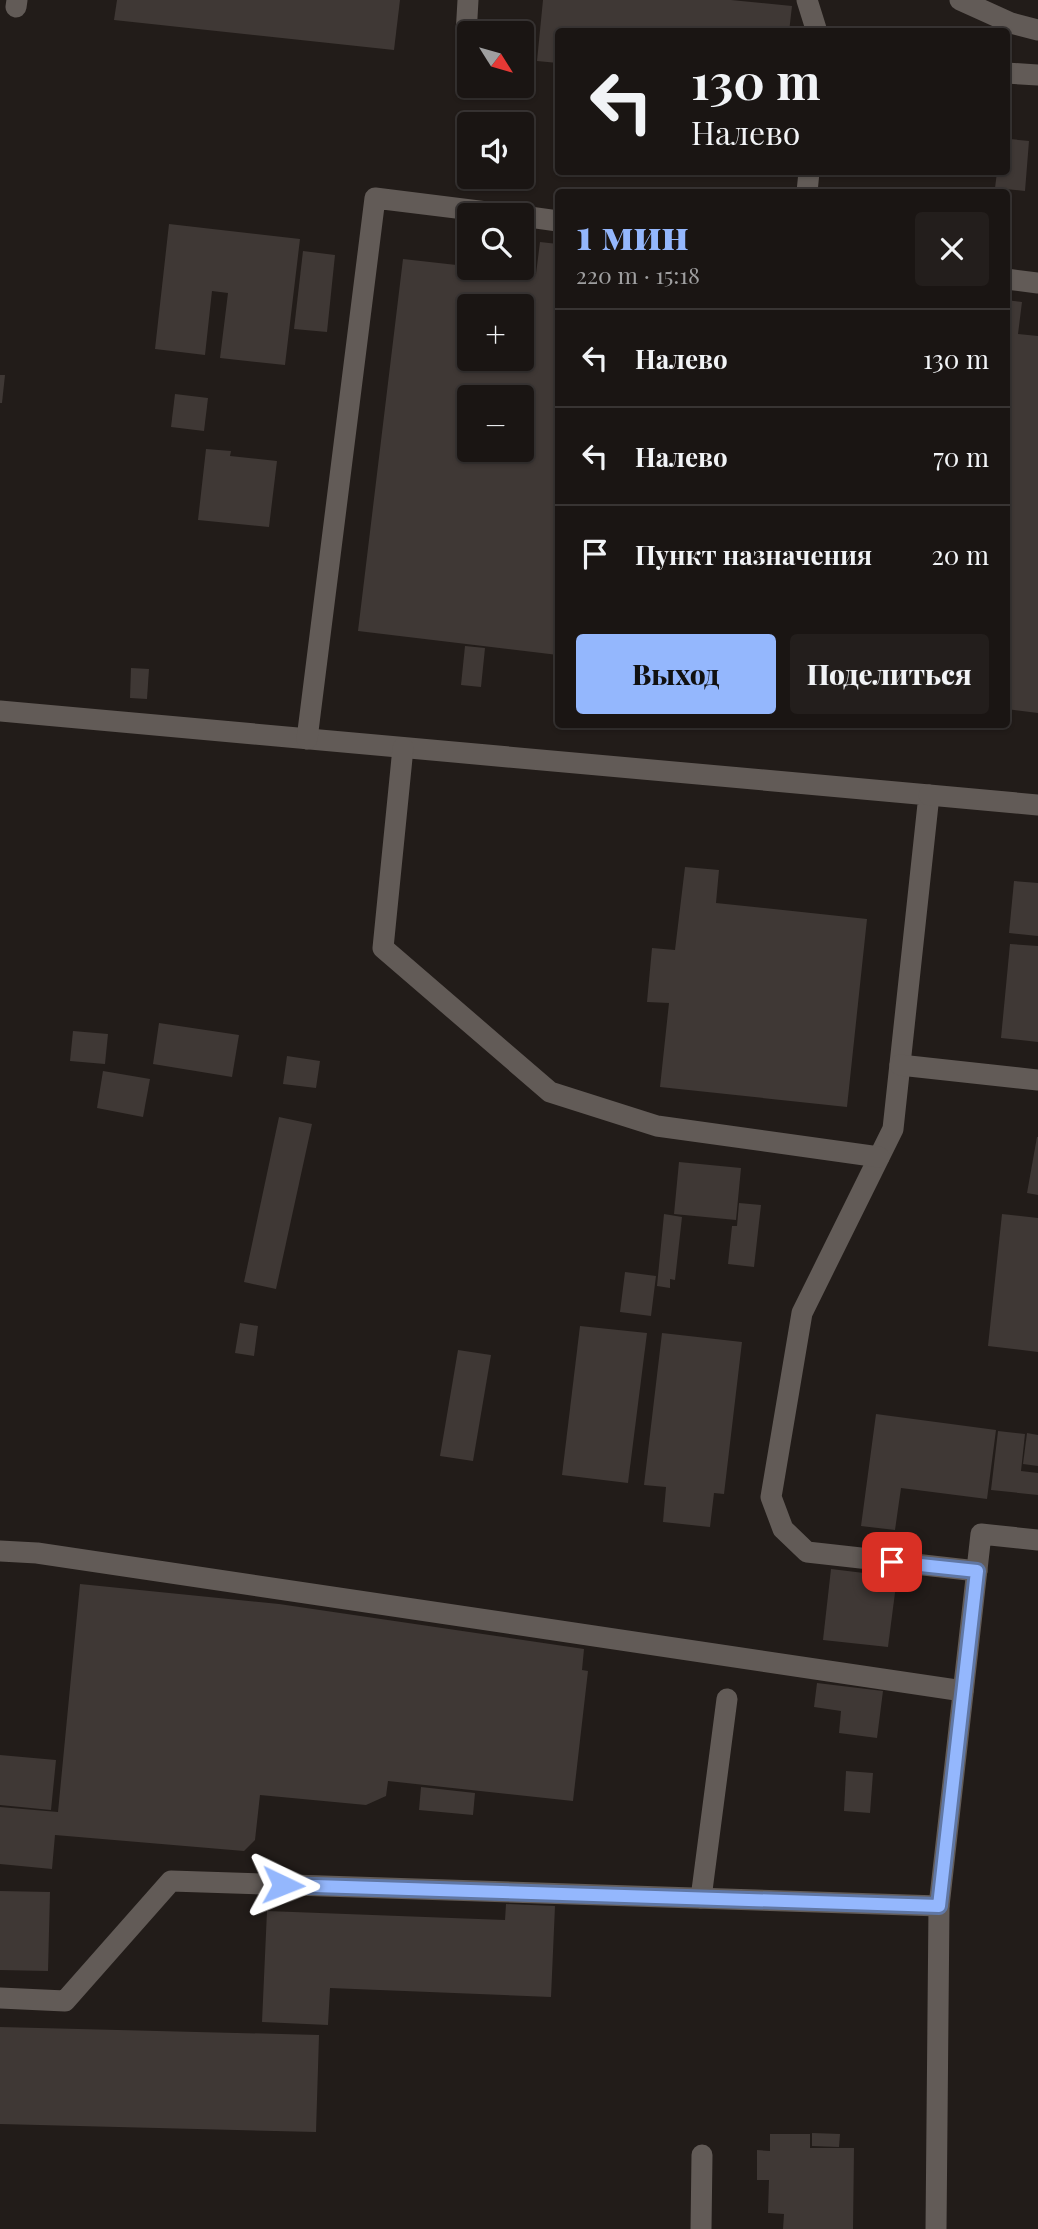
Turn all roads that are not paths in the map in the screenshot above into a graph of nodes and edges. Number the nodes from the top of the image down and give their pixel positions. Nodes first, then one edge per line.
1 (468, 0) edge
2 (807, 0) edge
3 (960, 0) edge
4 (467, 21) edge
5 (816, 28) edge
6 (1038, 30) edge
7 (1010, 73) edge
8 (1038, 75) edge
9 (457, 208) edge
10 (534, 218) edge
11 (555, 221) edge
12 (1010, 280) edge
13 (1038, 283) edge
14 (0, 711) edge
15 (307, 739) junction
16 (404, 748) junction
17 (929, 795) junction
18 (1038, 805) edge
19 (900, 1065) junction
20 (1038, 1080) edge
21 (879, 1157) junction
22 (1038, 1540) edge
23 (0, 1551) edge
24 (977, 1571) junction
25 (963, 1690) junction
26 (727, 1699) dead end
27 (701, 1898) junction
28 (939, 1906) junction
29 (0, 1998) edge
30 (702, 2155) dead end
31 (701, 2229) edge
32 (936, 2229) edge

1 - 4 street
2 - 5 street
3 - 6 street
7 - 8 street
9 - 15 street
10 - 11 street
12 - 13 street
14 - 15 street
15 - 16 street
16 - 17 street
16 - 21 street
17 - 18 street
17 - 19 street
19 - 20 street
19 - 21 street
21 - 24 street
22 - 24 street
23 - 25 street
24 - 25 street
25 - 28 street
26 - 27 street
27 - 28 street
27 - 29 street
28 - 32 street
30 - 31 street

